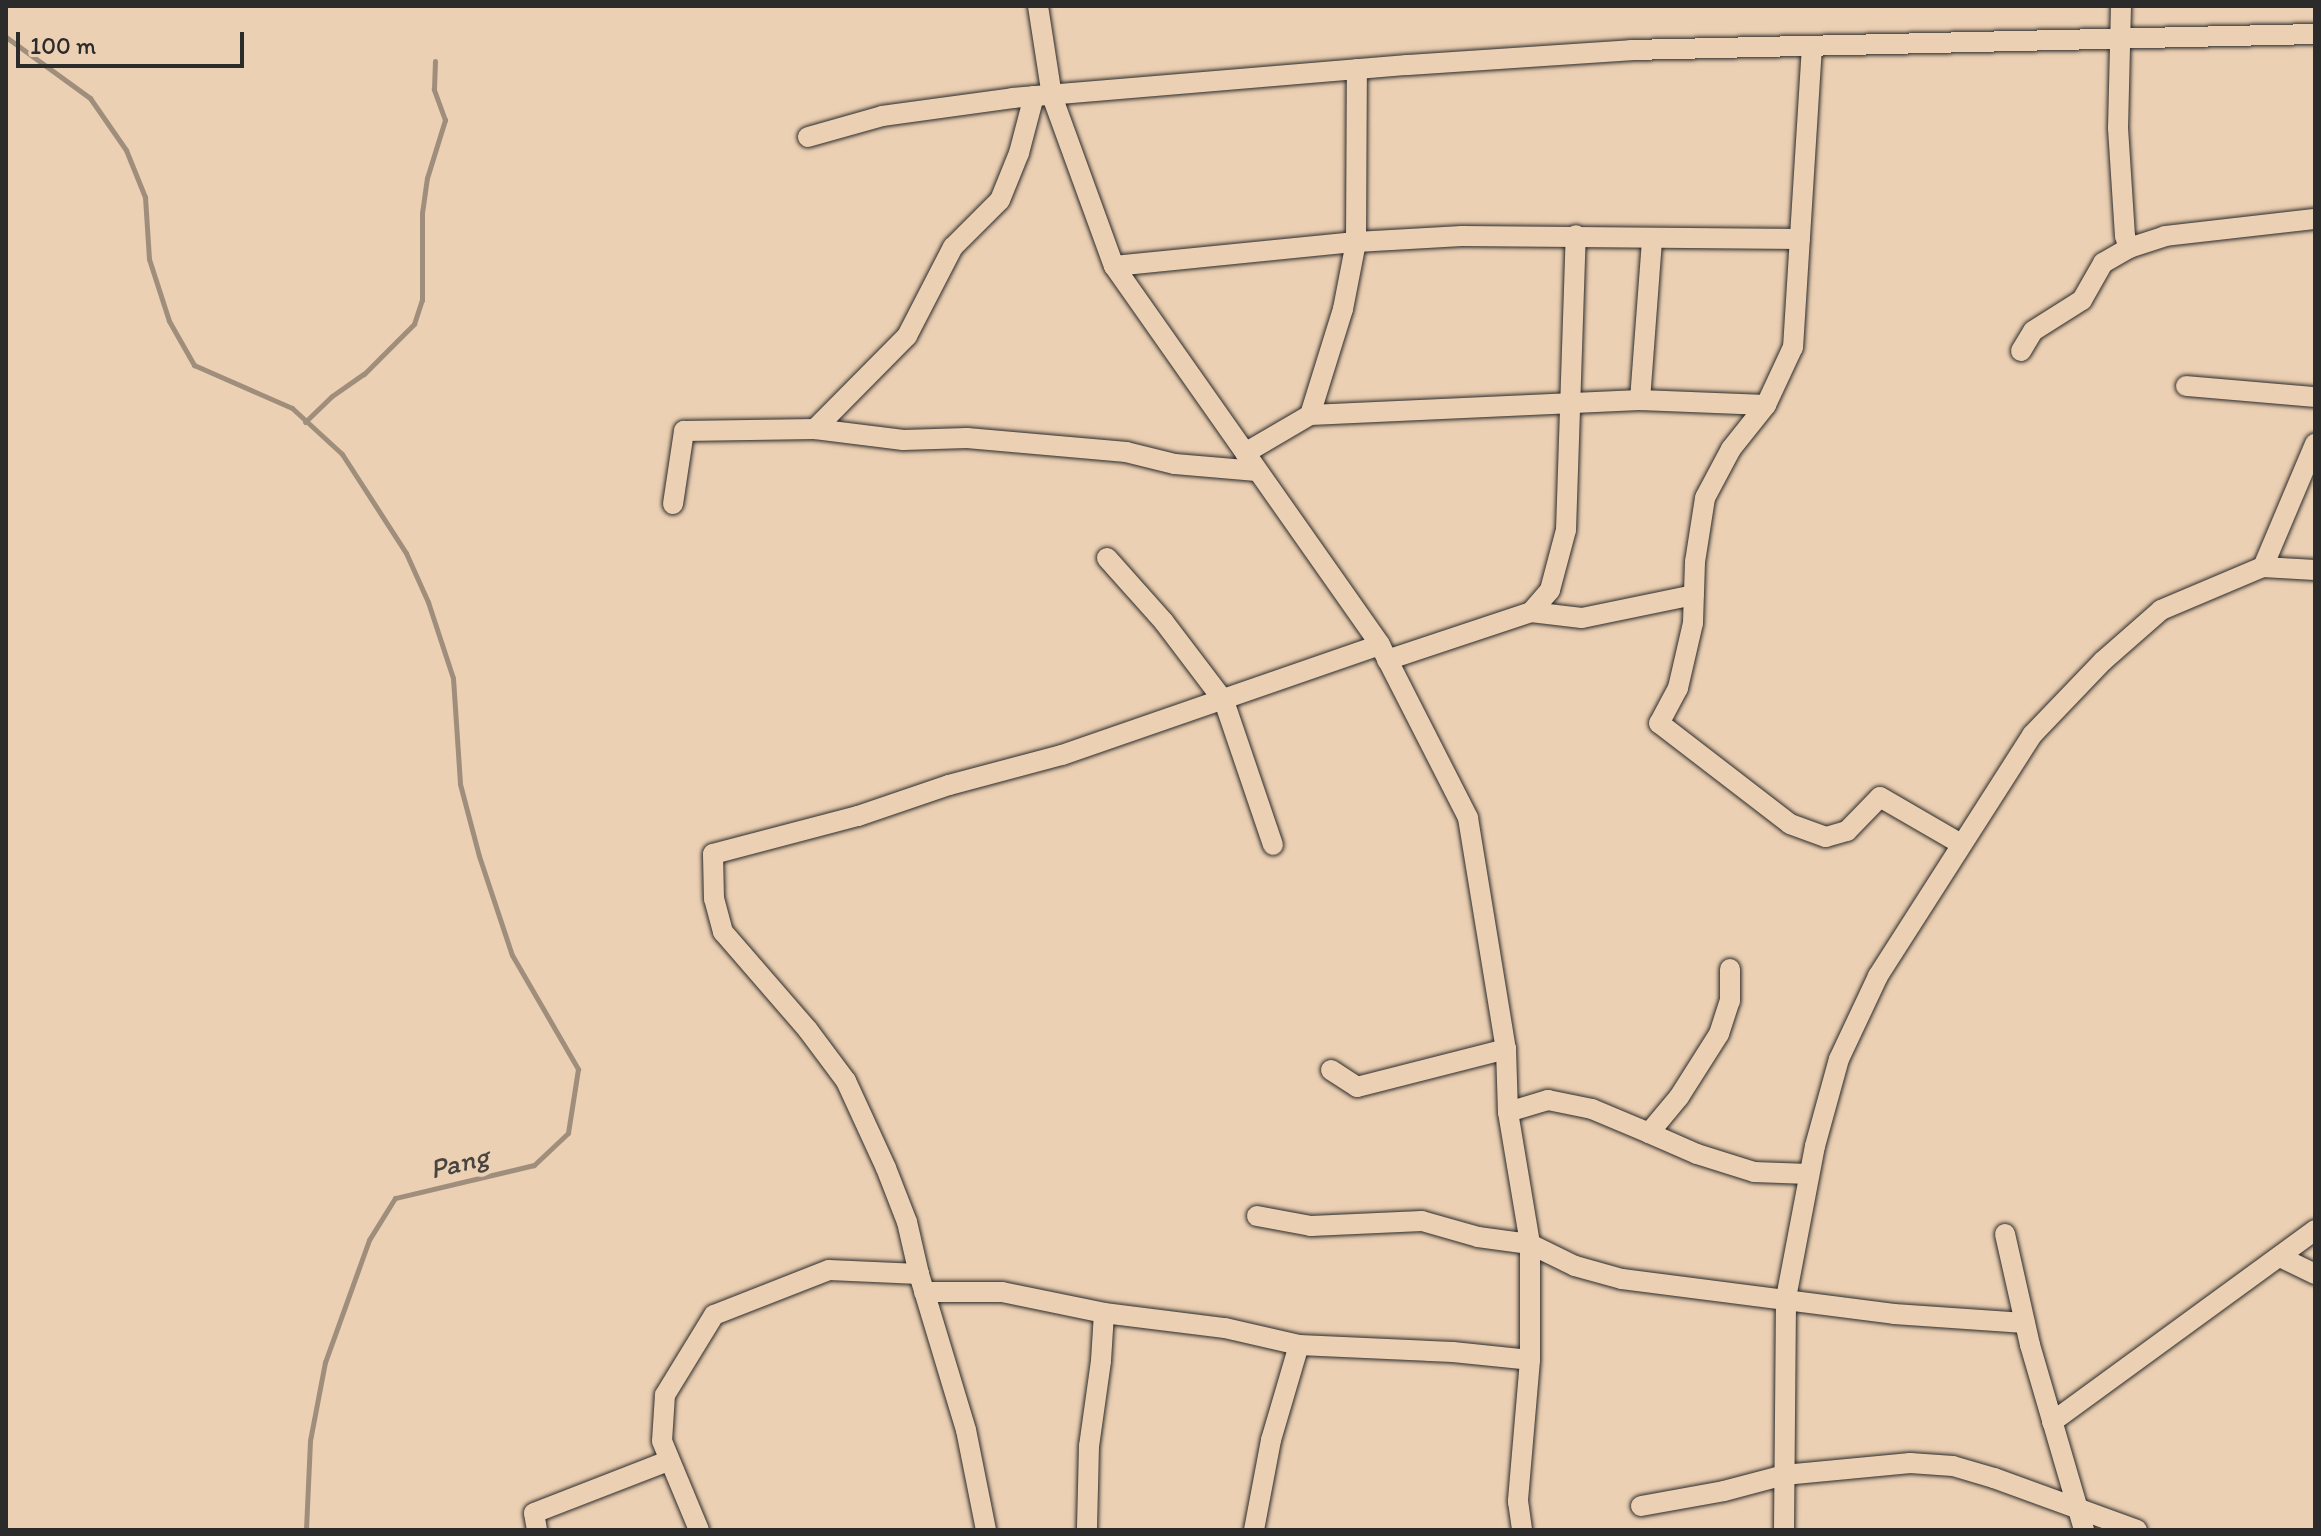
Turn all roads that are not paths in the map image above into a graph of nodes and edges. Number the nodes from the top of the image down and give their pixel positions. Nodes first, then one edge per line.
1 (1038, 6) edge
2 (2121, 6) edge
3 (2315, 34) edge
4 (2121, 36) junction
5 (1812, 46) junction
6 (1357, 69) junction
7 (1043, 96) junction
8 (808, 137) dead end
9 (2315, 219) edge
10 (1576, 235) junction
11 (1652, 239) junction
12 (1800, 239) junction
13 (1356, 242) junction
14 (2129, 248) junction
15 (1114, 266) junction
16 (2021, 351) dead end
17 (2186, 386) dead end
18 (2315, 397) edge
19 (1640, 400) junction
20 (1572, 404) junction
21 (1766, 405) junction
22 (1310, 415) junction
23 (815, 429) junction
24 (2315, 444) edge
25 (1245, 453) junction
26 (1257, 471) junction
27 (673, 504) dead end
28 (1107, 558) dead end
29 (2263, 567) junction
30 (2315, 570) edge
31 (1694, 595) junction
32 (1531, 612) junction
33 (1384, 653) junction
34 (1224, 701) junction
35 (1961, 844) junction
36 (1273, 845) dead end
37 (1730, 969) dead end
38 (1506, 1049) junction
39 (1331, 1070) dead end
40 (1508, 1112) junction
41 (1649, 1133) junction
42 (1809, 1174) junction
43 (1257, 1216) dead end
44 (2315, 1230) edge
45 (2005, 1234) dead end
46 (1530, 1244) junction
47 (2280, 1257) junction
48 (2315, 1274) edge
49 (922, 1283) junction
50 (1786, 1298) junction
51 (1104, 1313) junction
52 (2025, 1323) junction
53 (1299, 1345) junction
54 (1530, 1360) junction
55 (2052, 1422) junction
56 (668, 1461) junction
57 (1784, 1475) junction
58 (1641, 1506) dead end
59 (2076, 1508) junction
60 (537, 1530) edge
61 (699, 1530) edge
62 (986, 1530) edge
63 (1087, 1530) edge
64 (1254, 1530) edge
65 (1522, 1530) edge
66 (1784, 1530) edge
67 (2084, 1530) edge
68 (2137, 1530) edge

1 - 7 street
2 - 4 street
3 - 4 street
4 - 5 street
4 - 14 street
5 - 6 street
5 - 12 street
6 - 7 street
6 - 13 street
7 - 8 street
7 - 15 street
7 - 23 street
9 - 14 street
10 - 11 street
10 - 13 street
10 - 20 street
11 - 12 street
11 - 19 street
12 - 21 street
13 - 15 street
13 - 22 street
14 - 16 street
15 - 25 street
17 - 18 street
19 - 20 street
19 - 21 street
20 - 22 street
20 - 32 street
21 - 31 street
22 - 25 street
23 - 26 street
23 - 27 street
24 - 29 street
25 - 26 street
26 - 33 street
28 - 34 street
29 - 30 street
29 - 35 street
31 - 32 street
31 - 35 street
32 - 33 street
33 - 34 street
33 - 38 street
34 - 36 street
34 - 49 street
35 - 42 street
37 - 41 street
38 - 39 street
38 - 40 street
40 - 41 street
40 - 46 street
41 - 42 street
42 - 50 street
43 - 46 street
44 - 47 street
45 - 52 street
46 - 50 street
46 - 54 street
47 - 48 street
47 - 55 street
49 - 51 street
49 - 56 street
49 - 62 street
50 - 52 street
50 - 57 street
51 - 53 street
51 - 63 street
52 - 55 street
53 - 54 street
53 - 64 street
54 - 65 street
55 - 59 street
56 - 60 street
56 - 61 street
57 - 58 street
57 - 59 street
57 - 66 street
59 - 67 street
59 - 68 street

